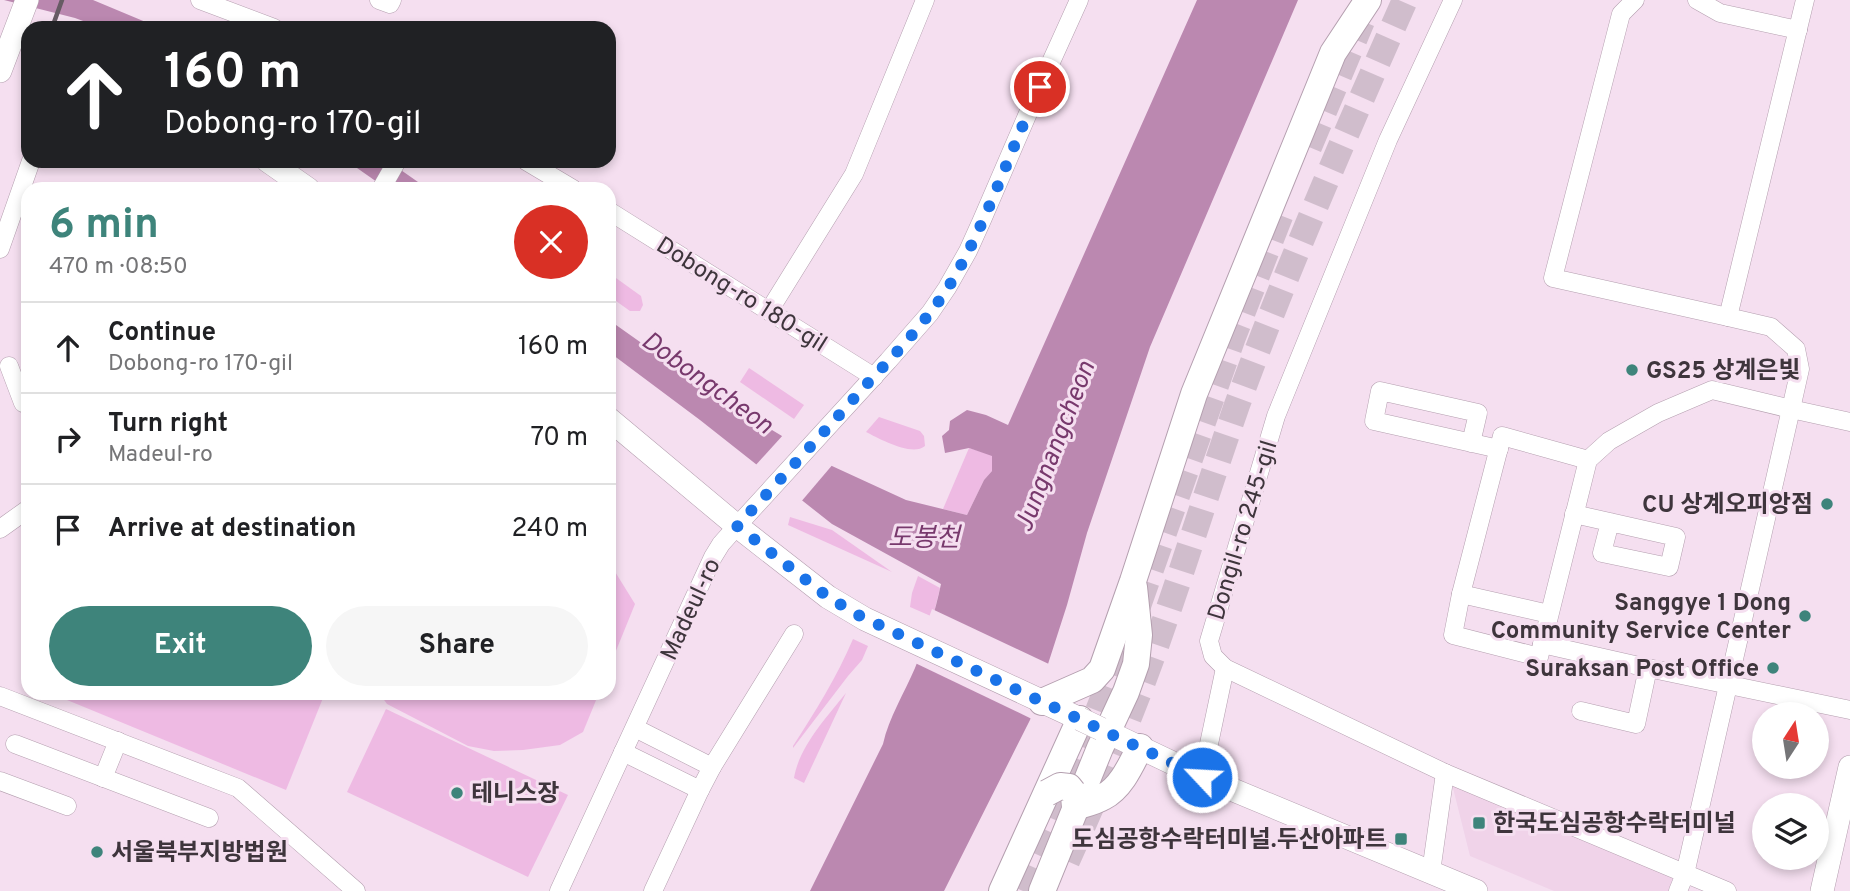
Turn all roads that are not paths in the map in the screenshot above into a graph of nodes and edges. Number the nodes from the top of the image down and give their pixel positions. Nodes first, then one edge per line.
1 (200, 0) edge
2 (379, 0) edge
3 (392, 0) edge
4 (925, 0) edge
5 (1079, 0) edge
6 (1368, 0) edge
7 (1453, 0) edge
8 (1635, 0) edge
9 (1697, 0) edge
10 (1805, 0) edge
11 (256, 21) edge
12 (12, 27) edge
13 (1798, 30) junction
14 (0, 71) edge
15 (278, 168) edge
16 (538, 168) edge
17 (298, 182) edge
18 (561, 182) edge
19 (21, 189) edge
20 (616, 215) edge
21 (0, 249) edge
22 (769, 311) junction
23 (1728, 317) junction
24 (9, 366) dead end
25 (874, 377) junction
26 (21, 398) edge
27 (1791, 409) junction
28 (1850, 422) edge
29 (616, 425) edge
30 (1471, 443) junction
31 (1499, 449) junction
32 (1588, 460) junction
33 (21, 514) edge
34 (1574, 514) junction
35 (1610, 522) dead end
36 (737, 526) junction
37 (0, 529) edge
38 (1134, 586) junction
39 (1461, 594) junction
40 (1549, 614) junction
41 (794, 634) dead end
42 (1542, 644) junction
43 (1226, 668) junction
44 (1648, 668) junction
45 (1729, 684) junction
46 (0, 697) edge
47 (1042, 702) junction
48 (1850, 710) edge
49 (1581, 711) dead end
50 (1097, 727) junction
51 (635, 728) junction
52 (118, 741) junction
53 (15, 744) dead end
54 (1140, 747) junction
55 (623, 752) junction
56 (712, 767) junction
57 (1850, 767) edge
58 (1445, 773) junction
59 (1202, 777) junction
60 (103, 778) junction
61 (0, 782) edge
62 (700, 790) junction
63 (1047, 793) junction
64 (1074, 799) junction
65 (67, 806) dead end
66 (209, 818) dead end
67 (1431, 872) junction
68 (1685, 874) junction
69 (356, 891) edge
70 (559, 891) edge
71 (653, 891) edge
72 (1002, 891) edge
73 (1042, 891) edge
74 (1476, 891) edge
75 (1678, 891) edge
76 (1727, 891) edge
77 (1822, 891) edge

1 - 11 street
2 - 3 street
4 - 22 street
5 - 25 street, Madeul-ro
6 - 38 highway
7 - 43 street, Dongil-ro 245-gil
8 - 23 street
9 - 13 street
10 - 13 street
12 - 14 main road
13 - 23 street
15 - 17 main road
16 - 18 street
19 - 21 street
20 - 22 street, Dobong-ro 180-gil
22 - 25 street, Dobong-ro 180-gil
23 - 27 street
24 - 26 street
25 - 36 street, Madeul-ro
27 - 28 street
27 - 32 street
27 - 45 street
29 - 36 main road
30 - 30 street
30 - 31 street
31 - 32 street
31 - 39 street
32 - 34 street
33 - 37 street
34 - 35 street
34 - 40 street
36 - 47 main road
36 - 51 street, Madeul-ro
38 - 47 highway
38 - 50 highway
39 - 40 street
39 - 42 street
40 - 42 street
41 - 56 street
42 - 44 street
43 - 58 street
43 - 59 street
44 - 45 street
44 - 49 street
45 - 48 street
45 - 68 street
46 - 52 street
47 - 50 main road
50 - 54 main road
50 - 63 highway
50 - 64 highway
51 - 55 street, Madeul-ro
51 - 56 street
52 - 60 street
52 - 69 street
53 - 60 street
54 - 59 main road
54 - 64 highway
55 - 62 street
55 - 70 street, Madeul-ro
56 - 62 street
57 - 77 main road
58 - 67 street
58 - 68 street
59 - 67 main road
60 - 66 street
61 - 65 street
62 - 71 street
63 - 64 highway, bridge
63 - 72 highway
64 - 73 highway
67 - 74 main road
68 - 75 street
68 - 76 street

